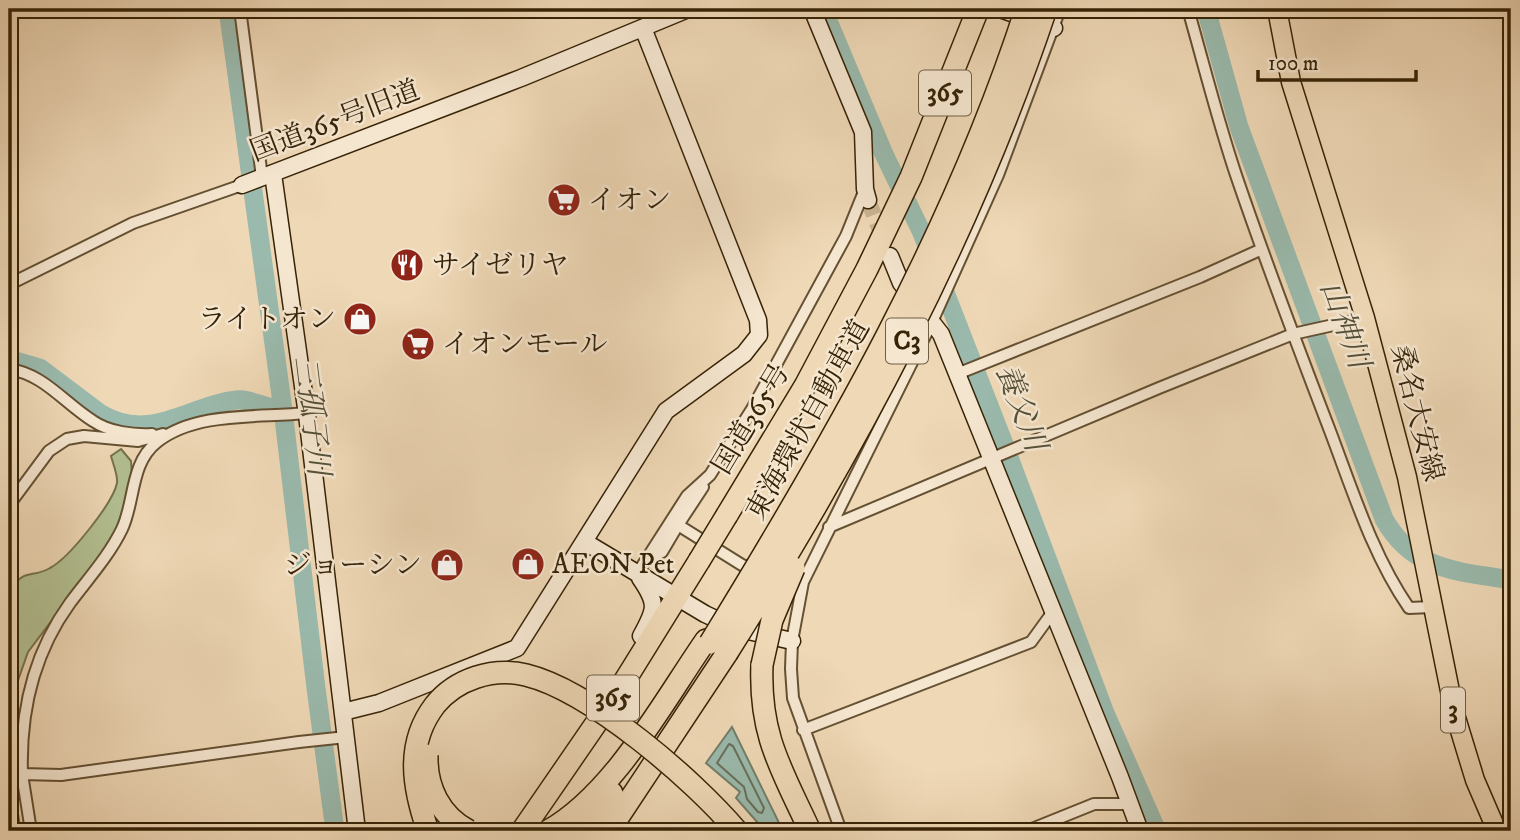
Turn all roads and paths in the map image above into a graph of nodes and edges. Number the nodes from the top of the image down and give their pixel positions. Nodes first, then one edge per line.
1 (240, 9) edge
2 (688, 9) edge
3 (812, 9) edge
4 (978, 9) edge
5 (999, 9) edge
6 (1026, 9) edge
7 (1060, 9) edge
8 (1188, 9) edge
9 (1276, 9) edge
10 (1050, 18) edge
11 (643, 28) junction
12 (268, 175) junction
13 (242, 184) joint
14 (866, 194) joint
15 (1262, 249) junction
16 (890, 256) tunnel mouth
17 (9, 283) edge
18 (1363, 319) junction
19 (932, 322) junction
20 (1294, 334) junction
21 (895, 366) junction
22 (9, 369) edge
23 (960, 372) junction
24 (301, 413) junction
25 (179, 430) junction
26 (994, 456) junction
27 (710, 475) junction
28 (9, 505) edge
29 (678, 525) junction
30 (829, 527) junction
31 (585, 542) junction
32 (647, 558) junction
33 (637, 574) junction
34 (803, 582) junction
35 (676, 599) junction
36 (1433, 607) junction
37 (1052, 613) junction
38 (792, 641) junction
39 (714, 645) junction
40 (619, 690) junction
41 (343, 712) junction
42 (803, 730) junction
43 (339, 738) junction
44 (9, 768) edge
45 (22, 774) junction
46 (1130, 804) junction
47 (31, 831) edge
48 (357, 831) edge
49 (428, 831) edge
50 (469, 831) edge
51 (522, 831) edge
52 (548, 831) edge
53 (585, 831) edge
54 (609, 831) edge
55 (722, 831) edge
56 (737, 831) edge
57 (810, 831) edge
58 (841, 831) edge
59 (1027, 831) edge
60 (1140, 831) edge
61 (1497, 831) edge

1 - 12 street
2 - 11 street, 国道365号旧道
3 - 14 street
4 - 35 highway, 国道365号 / 365, bridge
5 - 10 street
6 - 39 highway, 東海環状自動車道 / C3, bridge
7 - 10 street
8 - 15 street
9 - 18 main road, 桑名大安線 / 3
10 - 19 street
10 - 21 highway, 東海環状自動車道 / C3, bridge
11 - 12 street, 国道365号旧道
11 - 31 street
12 - 13 street, 国道365号旧道
12 - 24 street
13 - 17 street, 国道365号旧道
14 - 27 street
15 - 20 street
15 - 23 street
16 - 19 street
18 - 20 street
18 - 36 main road, 桑名大安線 / 3
19 - 23 street
19 - 30 street
20 - 26 street
20 - 36 street
21 - 39 highway, 東海環状自動車道 / C3, bridge
21 - 57 highway, bridge
22 - 25 street
23 - 26 street
24 - 25 street
24 - 41 street
25 - 28 street
25 - 45 street
26 - 30 street
26 - 37 street
27 - 29 street
27 - 32 street
29 - 32 street
29 - 34 street
30 - 34 street
31 - 33 street
31 - 41 street
32 - 33 street
33 - 35 street
33 - 40 street
34 - 38 street
35 - 38 street
35 - 40 highway, 国道365号 / 365
36 - 61 main road, 桑名大安線 / 3
37 - 42 street
37 - 46 street
38 - 42 street
39 - 52 highway
39 - 53 highway, 東海環状自動車道 / C3
39 - 54 highway, 東海環状自動車道 / C3
40 - 51 highway, 国道365号 / 365
41 - 43 street
42 - 58 street
43 - 45 street
43 - 48 street
44 - 45 street
45 - 47 street
46 - 59 street
46 - 60 street
49 - 56 highway, bridge
50 - 55 highway, bridge

